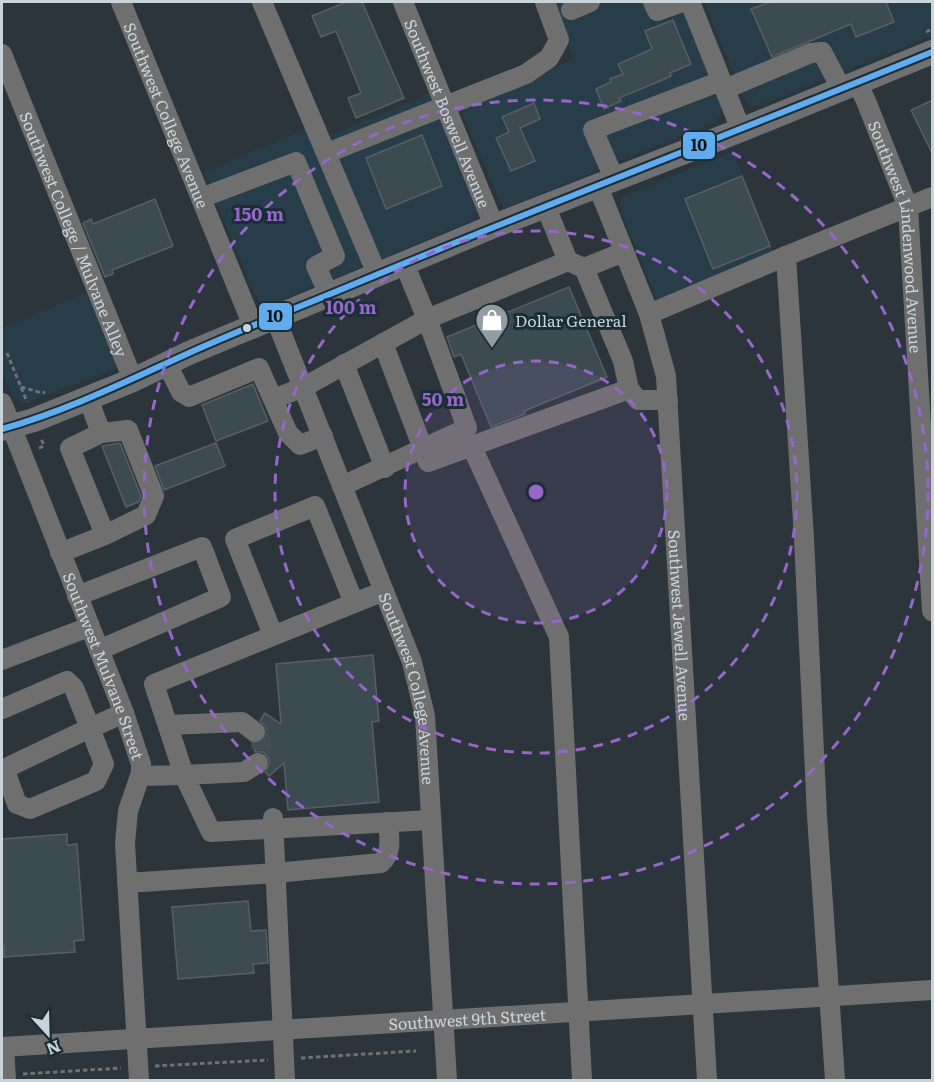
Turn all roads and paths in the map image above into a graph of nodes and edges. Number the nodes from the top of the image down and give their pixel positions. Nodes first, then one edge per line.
1 (121, 2) edge
2 (262, 2) edge
3 (403, 2) edge
4 (545, 2) edge
5 (590, 2) edge
6 (653, 2) edge
7 (692, 3) edge
8 (571, 10) dead end
9 (933, 52) edge
10 (2, 54) edge
11 (723, 85) junction
12 (849, 85) junction
13 (446, 107) junction
14 (741, 129) junction
15 (327, 153) junction
16 (605, 181) junction
17 (933, 197) edge
18 (201, 198) junction
19 (545, 206) junction
20 (908, 207) junction
21 (494, 226) junction
22 (624, 252) junction
23 (786, 256) junction
24 (404, 263) junction
25 (576, 265) junction
26 (377, 274) junction
27 (328, 295) junction
28 (649, 314) junction
29 (275, 317) junction
30 (427, 319) junction
31 (253, 326) junction
32 (383, 343) junction
33 (7, 353) dead end
34 (167, 364) junction
35 (344, 364) junction
36 (133, 380) junction
37 (303, 387) junction
38 (629, 389) junction
39 (24, 395) dead end
40 (88, 398) junction
41 (273, 399) junction
42 (668, 400) junction
43 (4, 419) edge
44 (101, 433) junction
45 (322, 436) junction
46 (472, 447) junction
47 (422, 449) junction
48 (385, 468) junction
49 (342, 486) junction
50 (105, 535) junction
51 (60, 553) junction
52 (384, 591) junction
53 (77, 597) junction
54 (354, 603) junction
55 (933, 611) edge
56 (89, 627) junction
57 (273, 635) junction
58 (99, 650) junction
59 (2, 660) edge
60 (2, 709) edge
61 (124, 713) junction
62 (168, 725) junction
63 (90, 728) junction
64 (255, 732) dead end
65 (258, 763) dead end
66 (3, 769) edge
67 (184, 775) junction
68 (141, 776) junction
69 (431, 820) junction
70 (388, 822) junction
71 (273, 824) junction
72 (275, 873) junction
73 (127, 883) junction
74 (933, 990) edge
75 (830, 996) junction
76 (702, 1006) junction
77 (578, 1013) junction
78 (443, 1020) junction
79 (281, 1029) junction
80 (137, 1039) junction
81 (3, 1047) edge
82 (416, 1051) dead end
83 (284, 1059) junction
84 (139, 1074) edge
85 (6, 1078) edge
86 (285, 1080) edge
87 (447, 1080) edge
88 (582, 1080) edge
89 (707, 1080) edge
90 (835, 1080) edge

1 - 18 street, Southwest College Avenue
2 - 15 street
3 - 13 street, Southwest Boswell Avenue
4 - 13 street
5 - 8 street
6 - 7 street
7 - 11 street
9 - 12 main road
10 - 36 street, Southwest College / Mulvane Alley
11 - 12 street, Southwest Lindenwood Avenue
11 - 14 street
11 - 16 street, Southwest Jewell Avenue
12 - 14 main road
12 - 20 street, Southwest Lindenwood Avenue
13 - 15 street
13 - 21 street, Southwest Boswell Avenue
14 - 16 main road
15 - 26 street
16 - 19 main road
16 - 22 street, Southwest Jewell Avenue
17 - 20 street
18 - 27 street
18 - 31 street, Southwest College Avenue
19 - 21 main road
19 - 25 street
20 - 23 street
20 - 55 street, Southwest Lindenwood Avenue
21 - 24 main road
22 - 25 street
22 - 28 street, Southwest Jewell Avenue
23 - 28 street
23 - 75 street
24 - 26 main road
24 - 30 street
25 - 30 street
25 - 38 street
26 - 27 main road
27 - 29 main road
28 - 42 street, Southwest Jewell Avenue
29 - 31 main road
29 - 37 street, Southwest College Avenue
30 - 32 street
30 - 47 street
31 - 34 main road
32 - 35 street
32 - 47 street
33 - 39 path
34 - 36 main road
34 - 41 street
35 - 37 street
35 - 48 street
36 - 40 main road
37 - 41 street
37 - 45 street, Southwest College Avenue
38 - 42 street
38 - 46 street
40 - 43 main road
40 - 44 street
41 - 45 street
42 - 76 street, Southwest Jewell Avenue
43 - 51 street, Southwest Mulvane Street
44 - 50 street
44 - 50 street
45 - 49 street, Southwest College Avenue
46 - 47 street
46 - 77 street
47 - 48 street
48 - 49 street
49 - 52 street, Southwest College Avenue
50 - 51 street
51 - 53 street, Southwest Mulvane Street
52 - 54 street
52 - 69 street, Southwest College Avenue
53 - 56 street, Southwest Mulvane Street
53 - 58 street
54 - 57 street
54 - 57 street
56 - 58 street, Southwest Mulvane Street
56 - 59 street
57 - 62 street
58 - 61 street, Southwest Mulvane Street
60 - 63 street
61 - 63 street
61 - 68 street, Southwest Mulvane Street
62 - 64 street
62 - 67 street
63 - 66 street
63 - 66 street
65 - 67 street
67 - 68 street
67 - 71 street
68 - 73 street, Southwest Mulvane Street
69 - 70 street
69 - 78 street, Southwest College Avenue
70 - 71 street
70 - 72 street
71 - 72 street
72 - 73 street
72 - 79 street
73 - 80 street, Southwest Mulvane Street
74 - 75 street, Southwest 9th Street
75 - 76 street, Southwest 9th Street
75 - 90 street
76 - 77 street, Southwest 9th Street
76 - 89 street, Southwest Jewell Avenue
77 - 78 street, Southwest 9th Street
77 - 88 street
78 - 79 street, Southwest 9th Street
78 - 87 street, Southwest College Avenue
79 - 80 street, Southwest 9th Street
79 - 83 street
80 - 81 street, Southwest 9th Street
80 - 84 street, Southwest Mulvane Street
81 - 85 street
82 - 83 path
83 - 84 path
83 - 86 street
84 - 85 path

